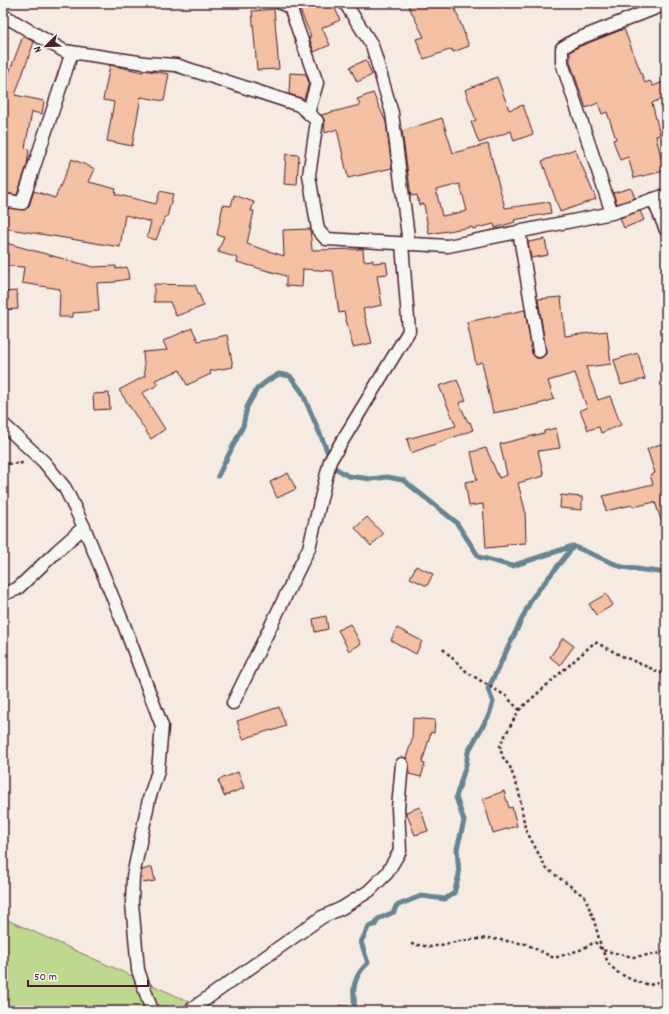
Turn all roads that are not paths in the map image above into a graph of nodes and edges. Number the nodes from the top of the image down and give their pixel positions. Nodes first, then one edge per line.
1 (280, 3) edge
2 (345, 3) edge
3 (666, 4) edge
4 (3, 15) edge
5 (72, 52) junction
6 (308, 113) junction
7 (666, 195) edge
8 (653, 199) junction
9 (3, 200) edge
10 (612, 212) junction
11 (666, 230) edge
12 (519, 231) junction
13 (405, 244) junction
14 (539, 351) dead end
15 (3, 424) edge
16 (84, 527) junction
17 (3, 594) edge
18 (233, 703) dead end
19 (402, 764) dead end
20 (152, 1011) edge
21 (190, 1011) edge

1 - 6 street
2 - 13 street
3 - 10 street
4 - 5 street
5 - 6 street
5 - 9 street
6 - 13 street
7 - 8 street
8 - 10 street
8 - 11 street
10 - 12 street
12 - 13 street
12 - 14 street
13 - 18 street
15 - 16 street
16 - 17 street
16 - 20 street
19 - 21 street

